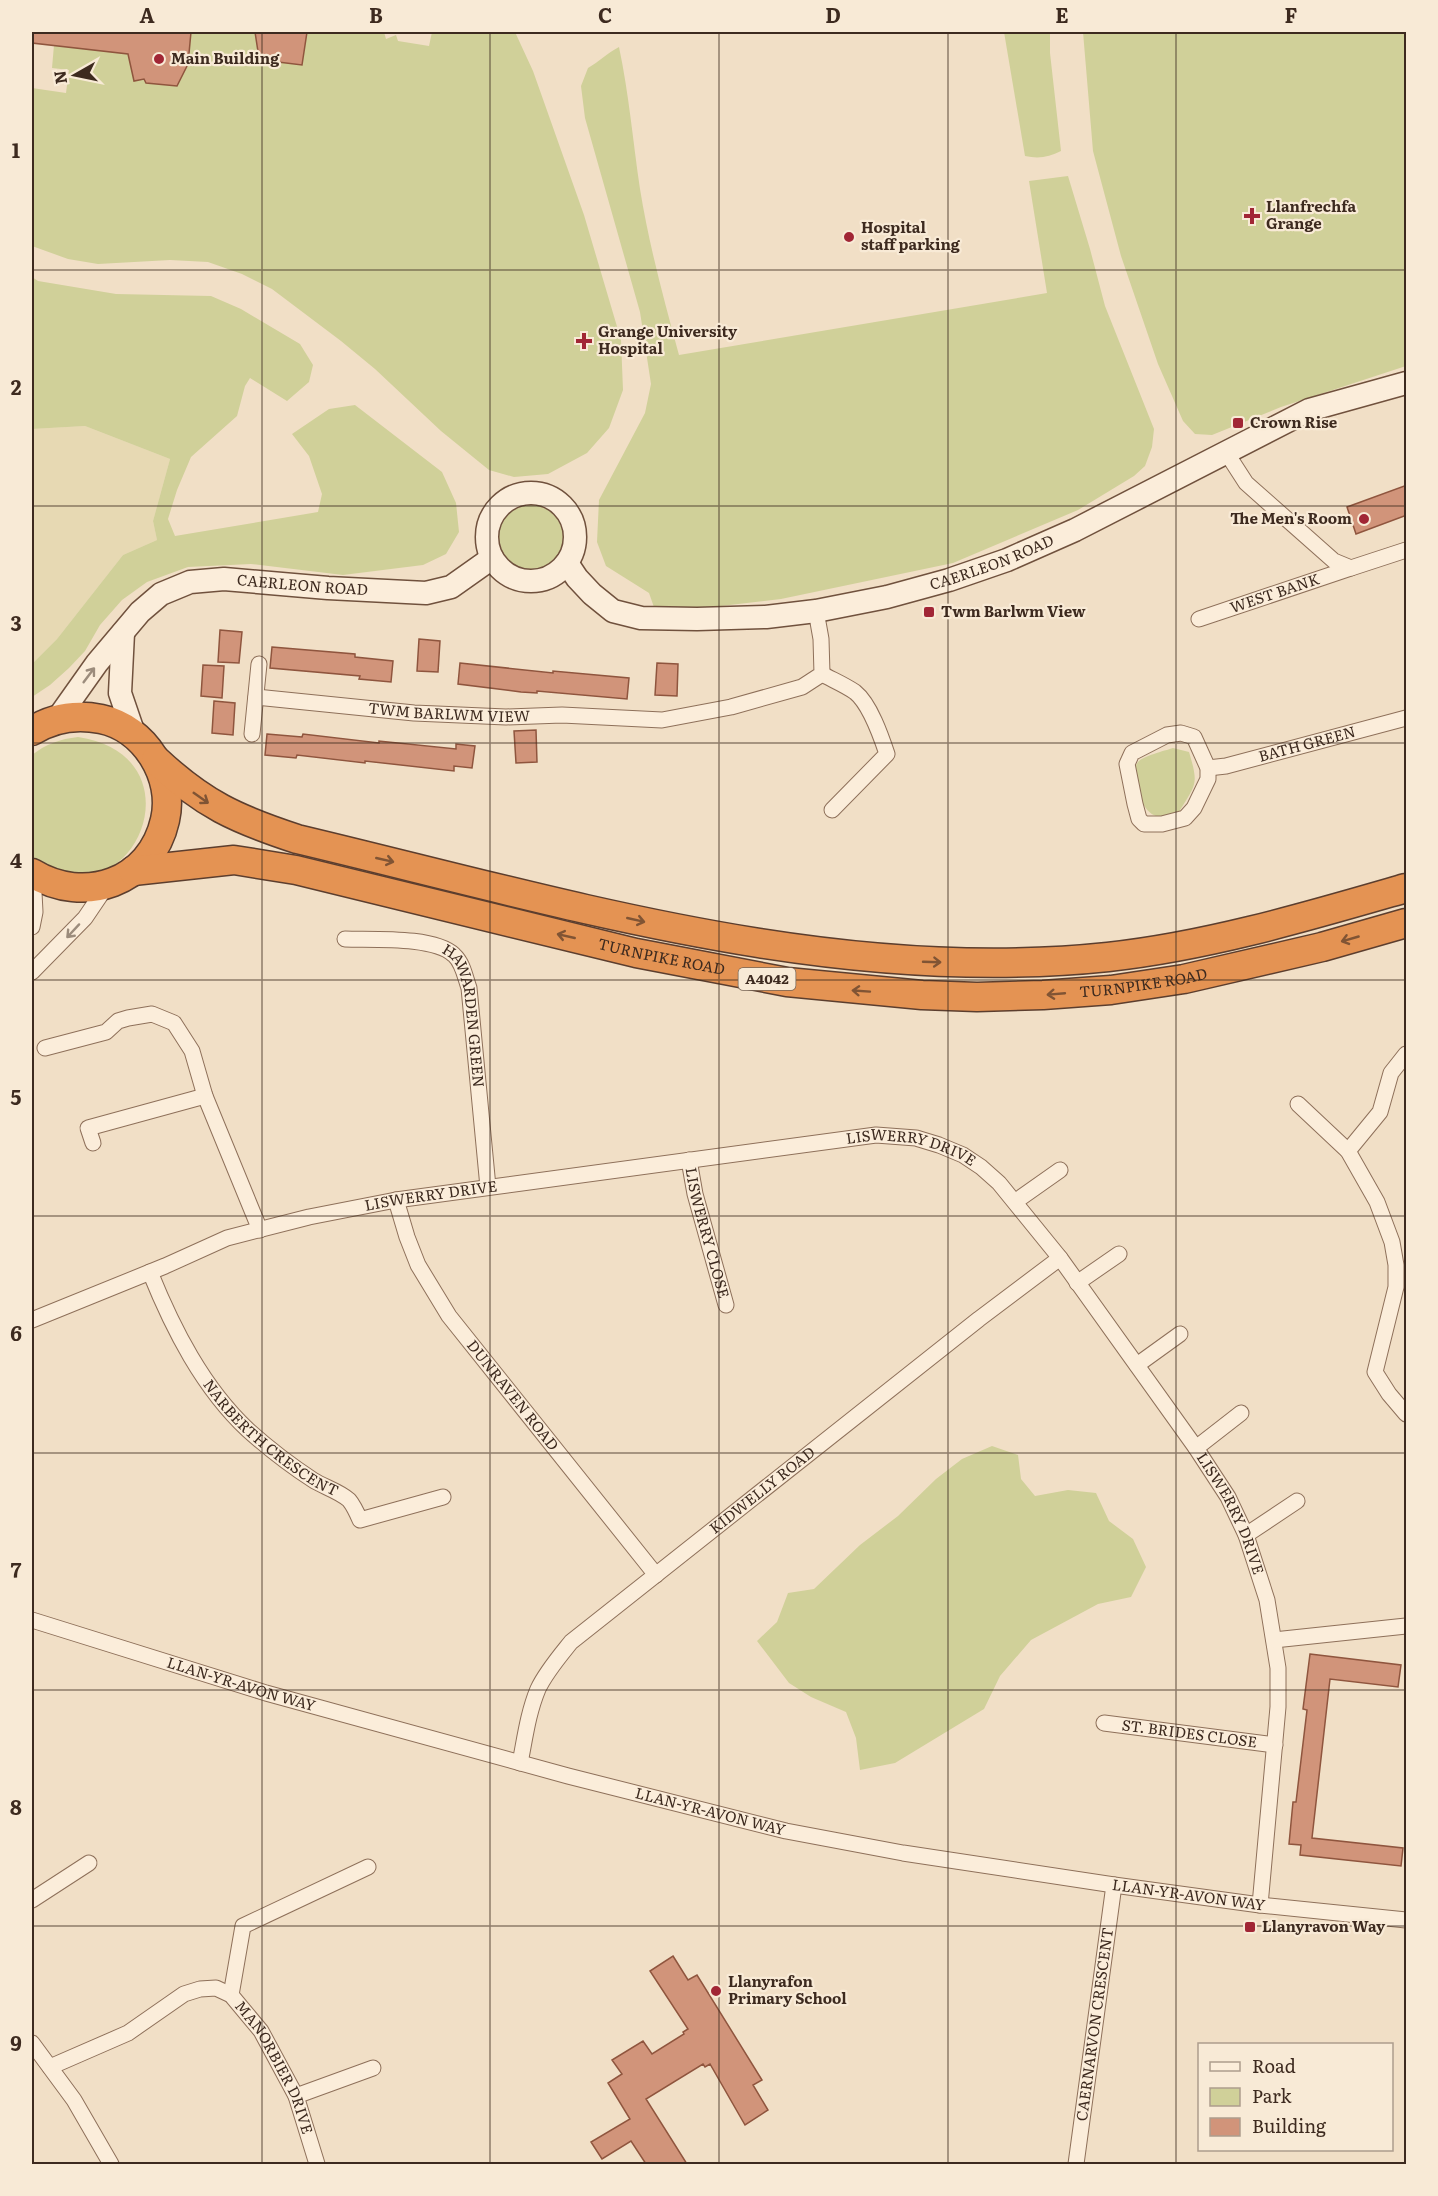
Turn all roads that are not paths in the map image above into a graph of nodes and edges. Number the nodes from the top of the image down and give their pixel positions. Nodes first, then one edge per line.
1 (1407, 383) edge
2 (1226, 452) junction
3 (1407, 550) edge
4 (492, 558) junction
5 (567, 563) junction
6 (1351, 568) junction
7 (816, 610) junction
8 (1199, 620) dead end
9 (123, 633) junction
10 (259, 664) dead end
11 (822, 674) junction
12 (256, 697) junction
13 (58, 718) junction
14 (1407, 718) edge
15 (32, 731) edge
16 (134, 734) junction
17 (252, 734) dead end
18 (156, 760) junction
19 (1208, 768) junction
20 (832, 810) dead end
21 (133, 871) junction
22 (32, 874) edge
23 (108, 884) junction
24 (1407, 888) edge
25 (1407, 923) edge
26 (32, 927) edge
27 (345, 939) dead end
28 (32, 972) edge
29 (45, 1048) dead end
30 (1407, 1054) edge
31 (205, 1096) junction
32 (1298, 1104) dead end
33 (93, 1143) dead end
34 (1348, 1151) junction
35 (688, 1160) junction
36 (1060, 1170) dead end
37 (488, 1187) junction
38 (396, 1200) junction
39 (1016, 1202) junction
40 (260, 1230) junction
41 (1119, 1254) dead end
42 (1060, 1258) junction
43 (150, 1272) junction
44 (1077, 1283) junction
45 (726, 1305) dead end
46 (32, 1320) edge
47 (1180, 1334) dead end
48 (1137, 1365) junction
49 (1241, 1413) dead end
50 (1407, 1414) edge
51 (1196, 1448) junction
52 (443, 1497) dead end
53 (1297, 1501) dead end
54 (1246, 1535) junction
55 (656, 1575) junction
56 (32, 1620) edge
57 (1407, 1626) edge
58 (1274, 1640) junction
59 (1104, 1723) dead end
60 (1275, 1745) junction
61 (520, 1763) junction
62 (89, 1863) dead end
63 (368, 1868) dead end
64 (1114, 1885) junction
65 (32, 1900) edge
66 (1260, 1905) junction
67 (1407, 1920) edge
68 (231, 1995) junction
69 (32, 2043) edge
70 (50, 2067) junction
71 (373, 2068) dead end
72 (296, 2096) junction
73 (111, 2164) edge
74 (317, 2164) edge
75 (1076, 2164) edge

1 - 2 main road, CAERLEON ROAD
2 - 6 street
2 - 7 main road, CAERLEON ROAD
3 - 6 street
4 - 5 main road
4 - 5 main road
4 - 9 main road, CAERLEON ROAD
5 - 7 main road, CAERLEON ROAD
6 - 8 street, WEST BANK
7 - 11 street
13 -> 9 main road, CAERLEON ROAD
9 - 16 main road
10 - 12 street
11 - 12 street, TWM BARLWM VIEW
11 - 20 street
12 - 17 street
13 - 15 highway
13 - 16 highway
14 - 19 street, BATH GREEN
16 - 18 highway
18 - 21 highway
18 -> 24 highway, TURNPIKE ROAD / A4042
19 - 19 street
21 - 23 highway
25 -> 21 highway, TURNPIKE ROAD / A4042
22 - 23 highway
22 - 26 street
23 -> 28 street
27 - 37 street, HAWARDEN GREEN
29 - 31 street
30 - 34 street
31 - 33 street
31 - 40 street
32 - 34 street
34 - 50 street
35 - 37 street, LISWERRY DRIVE
35 - 39 street, LISWERRY DRIVE
35 - 45 street, LISWERRY CLOSE
36 - 39 street
37 - 38 street, LISWERRY DRIVE
38 - 40 street, LISWERRY DRIVE
38 - 55 street, DUNRAVEN ROAD
39 - 42 street, LISWERRY DRIVE
40 - 43 street, LISWERRY DRIVE
41 - 44 street
42 - 44 street, LISWERRY DRIVE
42 - 55 street, KIDWELLY ROAD
43 - 46 street, LISWERRY DRIVE
43 - 52 street, NARBERTH CRESCENT
44 - 48 street, LISWERRY DRIVE
47 - 48 street
48 - 51 street, LISWERRY DRIVE
49 - 51 street
51 - 54 street, LISWERRY DRIVE
53 - 54 street
54 - 58 street, LISWERRY DRIVE
55 - 61 street, KIDWELLY ROAD
56 - 61 street, LLAN-YR-AVON WAY
57 - 58 street
58 - 60 street, LISWERRY DRIVE
59 - 60 street, ST. BRIDES CLOSE
60 - 66 street, LISWERRY DRIVE
61 - 64 street, LLAN-YR-AVON WAY
62 - 65 street
63 - 68 street
64 - 66 street, LLAN-YR-AVON WAY
64 - 75 street, CAERNARVON CRESCENT
66 - 67 street, LLAN-YR-AVON WAY
68 - 70 street, MANORBIER DRIVE
68 - 72 street, MANORBIER DRIVE
69 - 70 street
70 - 73 street
71 - 72 street
72 - 74 street, MANORBIER DRIVE

